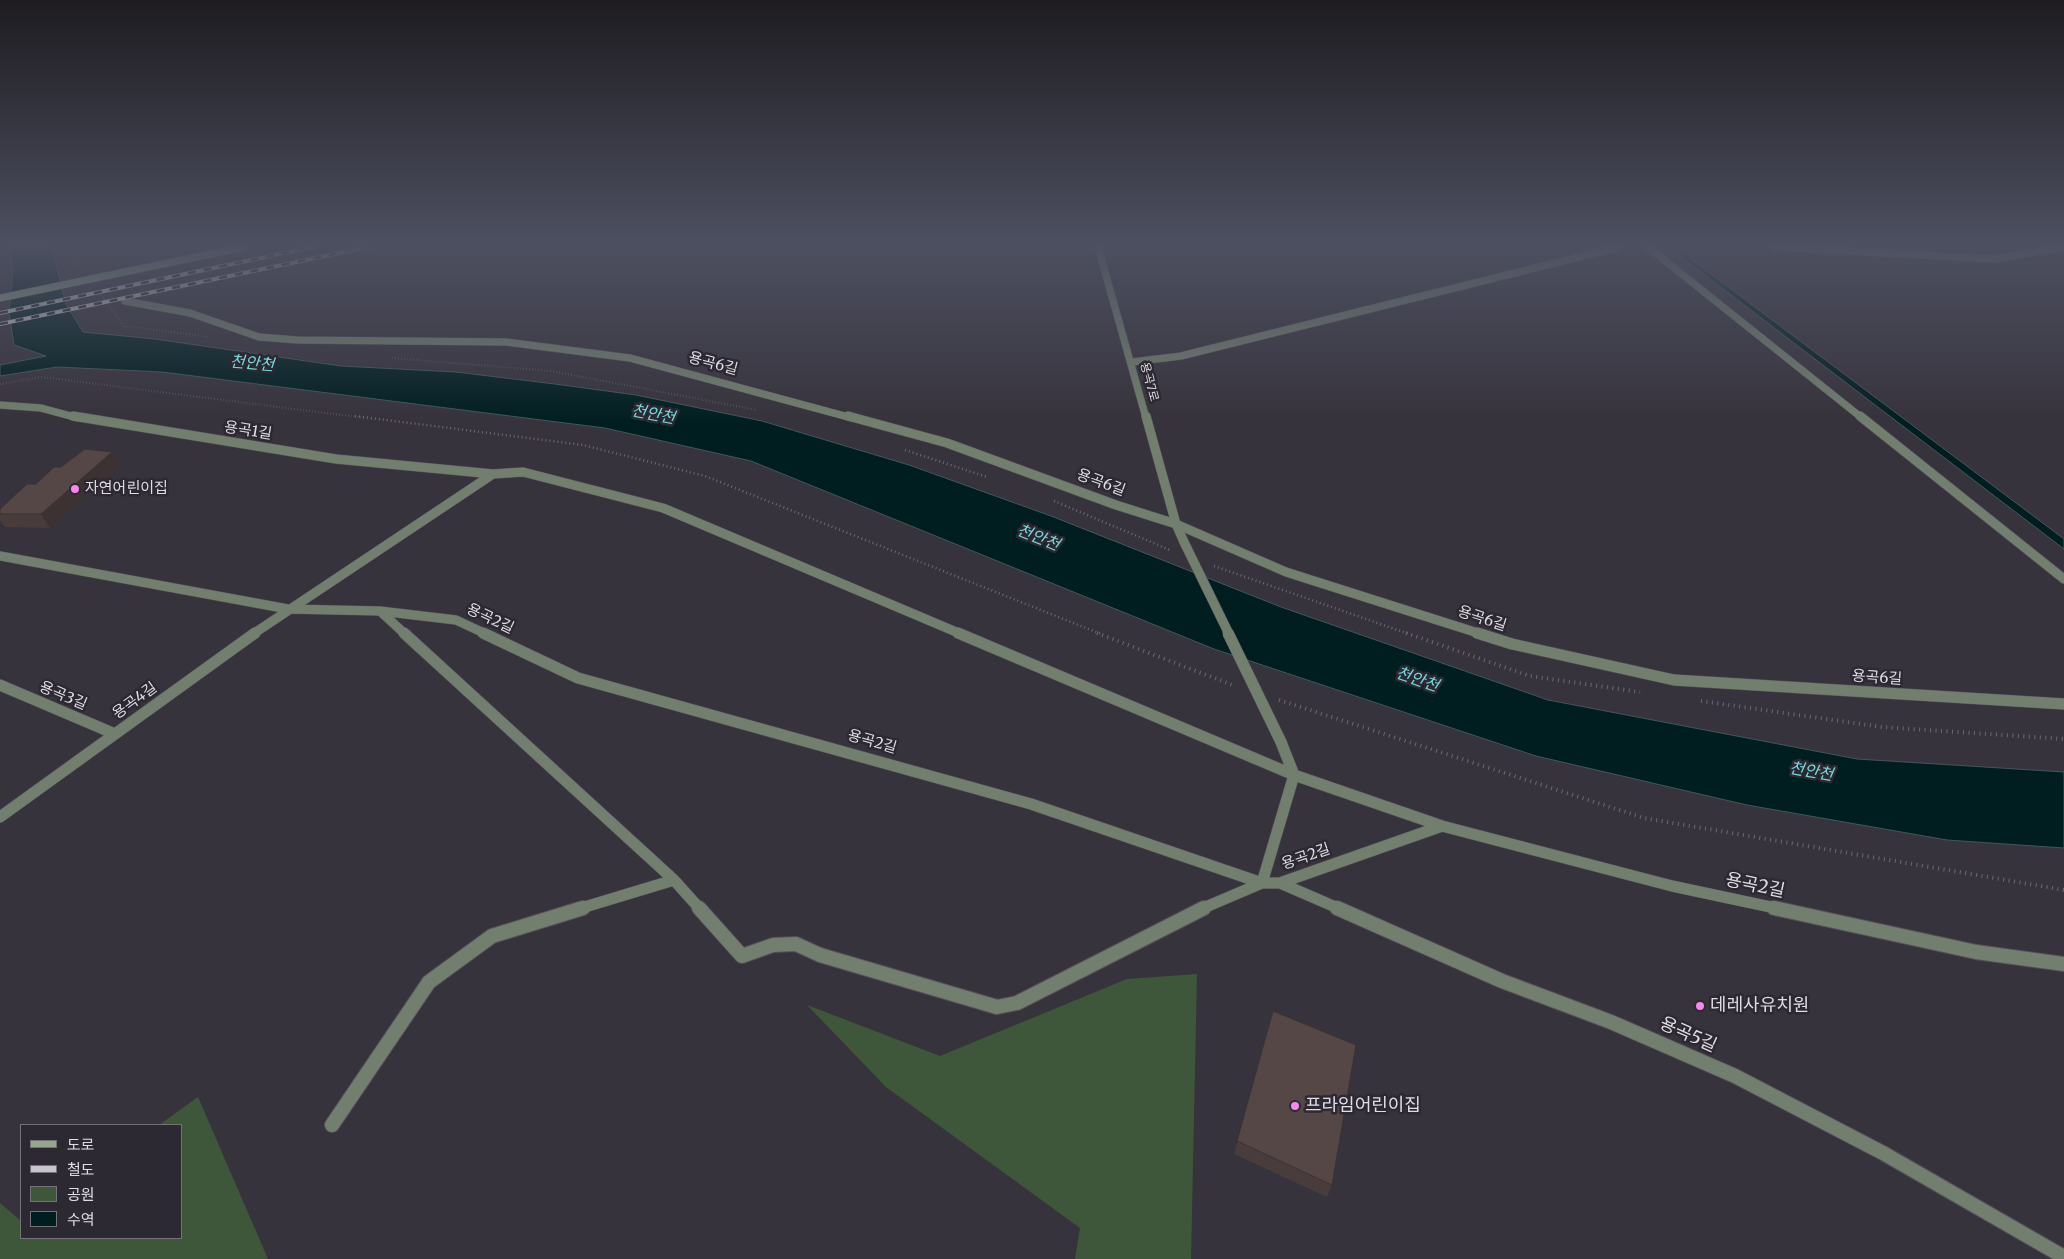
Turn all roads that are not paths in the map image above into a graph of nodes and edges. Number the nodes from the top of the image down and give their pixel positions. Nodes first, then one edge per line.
1 (151, 306) edge
2 (1115, 306) edge
3 (1383, 306) edge
4 (1722, 306) edge
5 (1132, 362) junction
6 (0, 405) edge
7 (493, 474) junction
8 (1176, 524) junction
9 (0, 556) edge
10 (2064, 579) edge
11 (288, 609) junction
12 (380, 611) junction
13 (0, 685) edge
14 (2064, 704) edge
15 (115, 734) junction
16 (1294, 775) junction
17 (0, 817) edge
18 (1442, 826) junction
19 (674, 880) junction
20 (1262, 883) junction
21 (1280, 883) junction
22 (2064, 964) edge
23 (332, 1125) dead end
24 (2064, 1257) edge

1 - 8 street, 용곡6길
2 - 5 street, 용곡7로
3 - 5 street
4 - 10 street
5 - 8 street, 용곡7로
6 - 7 street, 용곡1길
7 - 11 street, 용곡4길
7 - 16 street, 용곡2길
8 - 14 street, 용곡6길
8 - 16 street, 용곡7로, bridge
9 - 11 street
11 - 12 street, 용곡2길
11 - 15 street, 용곡4길
12 - 19 street
12 - 20 street, 용곡2길
13 - 15 street, 용곡3길
15 - 17 street, 용곡4길
16 - 18 street, 용곡2길
16 - 20 street
18 - 21 street, 용곡2길
18 - 22 street, 용곡2길
19 - 20 street
19 - 23 street
20 - 21 street, 용곡2길
21 - 24 street, 용곡5길

